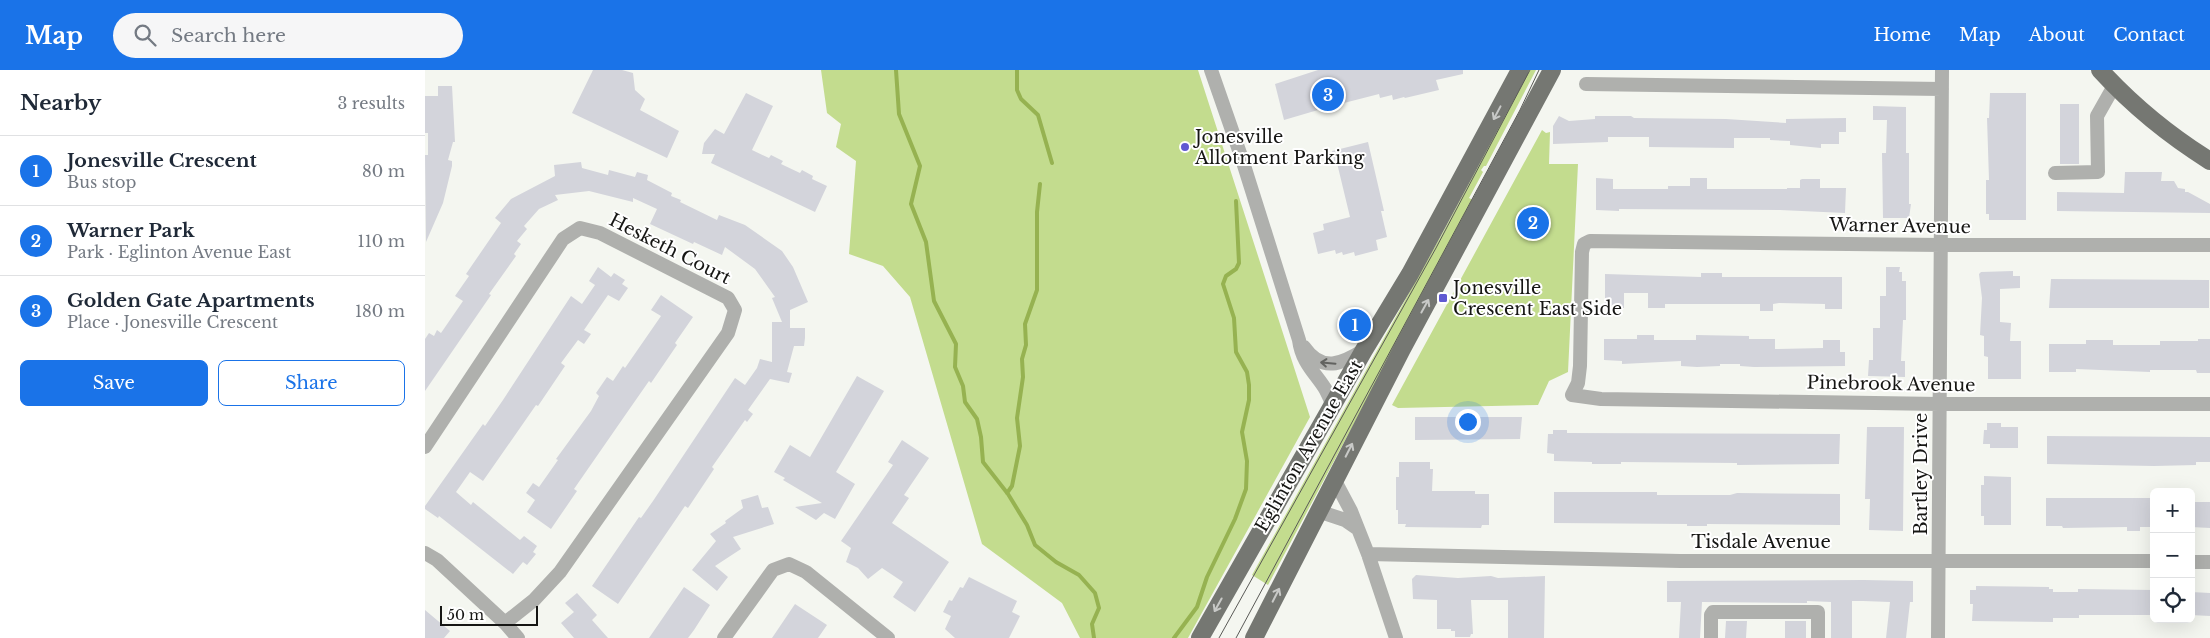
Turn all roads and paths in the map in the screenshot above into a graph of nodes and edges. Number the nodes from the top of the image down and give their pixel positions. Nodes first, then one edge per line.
1 (1211, 70) edge
2 (1520, 70) edge
3 (1552, 70) edge
4 (1942, 70) edge
5 (2100, 70) edge
6 (1586, 84) dead end
7 (2114, 86) junction
8 (1942, 88) junction
9 (2210, 161) edge
10 (2055, 173) dead end
11 (1941, 245) junction
12 (2210, 245) edge
13 (1299, 340) junction
14 (1364, 350) junction
15 (1572, 395) joint
16 (1939, 404) junction
17 (2210, 404) edge
18 (1332, 406) junction
19 (425, 447) edge
20 (1334, 479) junction
21 (1318, 511) junction
22 (1358, 529) junction
23 (425, 553) edge
24 (1368, 554) junction
25 (1939, 560) junction
26 (2150, 561) edge
27 (2195, 562) edge
28 (2210, 562) edge
29 (505, 623) junction
30 (518, 638) edge
31 (725, 638) edge
32 (887, 638) edge
33 (1200, 638) edge
34 (1254, 638) edge
35 (1396, 638) edge
36 (1711, 638) edge
37 (1818, 638) edge
38 (1938, 638) edge

1 - 13 street
2 -> 14 main road, Eglinton Avenue East
20 -> 3 main road, Eglinton Avenue East
4 - 8 street, Bartley Drive
5 - 7 main road
6 - 8 street
7 - 9 main road
7 - 10 street
8 - 11 street, Bartley Drive
11 - 12 street, Warner Avenue
11 - 15 street, Warner Avenue
11 - 16 street, Bartley Drive
14 -> 13 street
13 - 18 street
14 - 18 main road, Eglinton Avenue East
15 - 16 street, Pinebrook Avenue
16 - 17 street, Pinebrook Avenue
16 - 25 street, Bartley Drive
18 -> 33 main road, Eglinton Avenue East
19 - 29 street, Hesketh Court
20 - 21 main road, Eglinton Avenue East
20 - 22 street
21 - 22 street
34 -> 21 main road, Eglinton Avenue East
22 - 24 street
23 - 29 street
24 - 25 street, Tisdale Avenue
24 - 35 street
25 - 26 street, Tisdale Avenue
25 - 38 street, Bartley Drive
27 - 28 street
29 - 30 street
31 - 32 street
36 - 37 street

